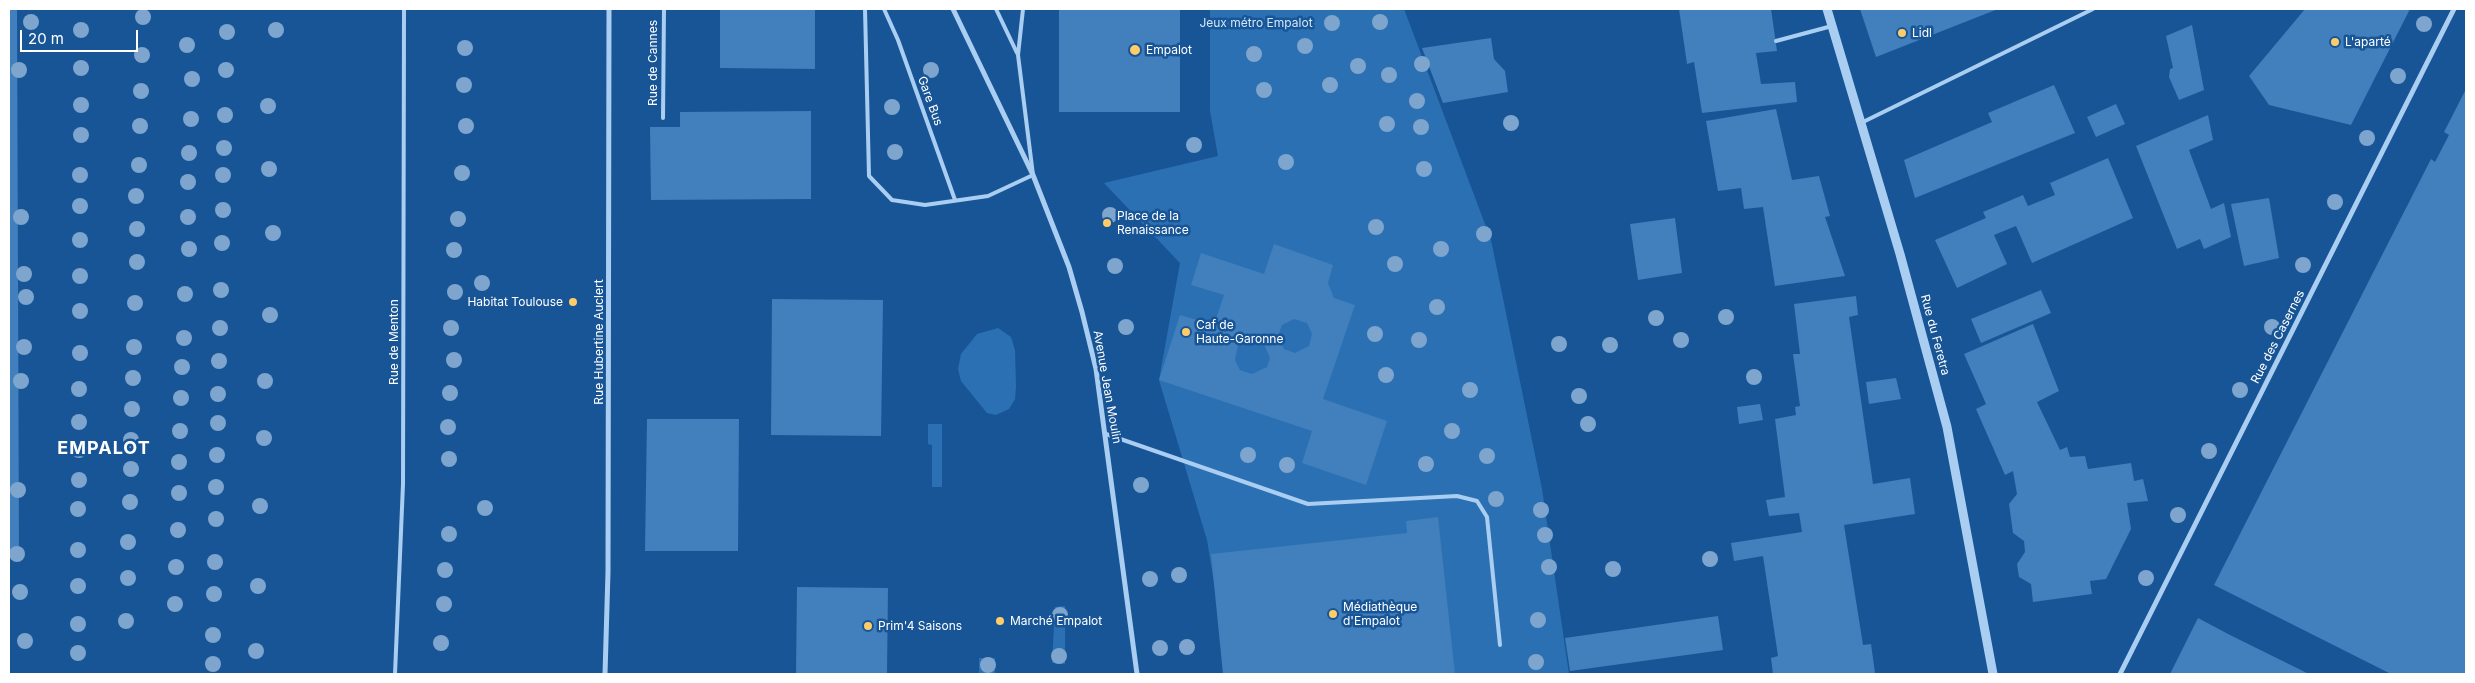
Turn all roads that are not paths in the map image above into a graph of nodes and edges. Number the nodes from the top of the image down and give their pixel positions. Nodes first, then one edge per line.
1 (404, 9) edge
2 (609, 9) edge
3 (664, 9) edge
4 (865, 9) edge
5 (884, 9) edge
6 (953, 9) edge
7 (996, 9) edge
8 (1023, 9) edge
9 (1827, 9) edge
10 (2093, 9) edge
11 (2454, 9) edge
12 (1832, 26) junction
13 (1776, 42) dead end
14 (1018, 55) junction
15 (663, 118) dead end
16 (1861, 122) junction
17 (1033, 176) junction
18 (955, 200) junction
19 (1106, 434) junction
20 (1500, 645) dead end
21 (395, 674) edge
22 (605, 674) edge
23 (1136, 674) edge
24 (1993, 674) edge
25 (2120, 674) edge

1 - 21 lane, Rue de Menton
2 - 22 street, Rue Hubertine Auclert
3 - 15 lane, Rue de Cannes
4 - 18 lane
5 - 18 lane, Gare Bus
6 - 17 street, Avenue Jean Moulin
7 - 14 lane
8 - 14 lane
9 - 12 street, Rue du Feretra
10 - 16 lane
11 - 25 street, Rue des Casernes
12 - 13 lane
12 - 16 street, Rue du Feretra
14 - 17 lane
16 - 24 street, Rue du Feretra
17 - 18 lane
17 - 19 street, Avenue Jean Moulin
19 - 20 lane
19 - 23 street, Avenue Jean Moulin

